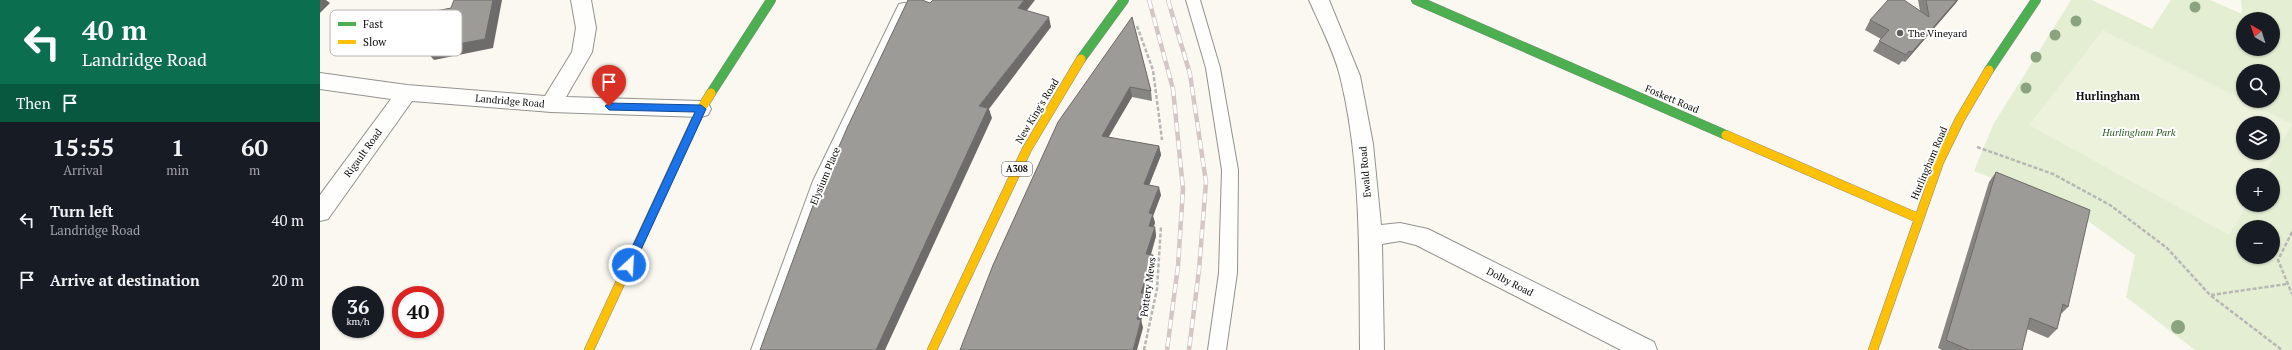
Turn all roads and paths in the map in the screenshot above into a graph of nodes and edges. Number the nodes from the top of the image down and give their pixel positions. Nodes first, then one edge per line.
1 (581, 0) edge
2 (771, 0) edge
3 (1124, 0) edge
4 (1193, 0) edge
5 (1319, 0) edge
6 (1416, 0) edge
7 (2036, 0) edge
8 (904, 8) edge
9 (1135, 21) edge
10 (320, 81) edge
11 (407, 93) junction
12 (551, 104) junction
13 (701, 109) junction
14 (1950, 137) junction
15 (1162, 140) dead end
16 (320, 212) edge
17 (1918, 218) junction
18 (1161, 226) dead end
19 (2292, 232) edge
20 (1371, 236) junction
21 (2287, 284) junction
22 (2292, 294) edge
23 (2210, 295) junction
24 (1876, 349) edge
25 (590, 350) edge
26 (760, 350) edge
27 (932, 350) edge
28 (1144, 350) edge
29 (1217, 350) edge
30 (1372, 350) edge
31 (1645, 350) edge
32 (2282, 350) edge

1 - 12 street
2 - 13 street
3 - 27 street, New King's Road / A308
4 - 29 lane
5 - 20 street, Ewald Road
6 - 17 street, Foskett Road
7 - 14 street, Hurlingham Road
8 - 26 lane, Elysium Place
9 - 15 path
10 - 11 street, Landridge Road
11 - 12 street, Landridge Road
11 - 16 street, Rigault Road
12 - 13 street, Landridge Road
13 - 25 street
14 - 17 street, Hurlingham Road
14 - 23 path
17 - 24 street, Hurlingham Road
18 - 28 path, Pottery Mews
19 - 21 path
20 - 30 street, Ewald Road
20 - 31 street, Dolby Road
21 - 22 path
21 - 23 path
23 - 32 path

